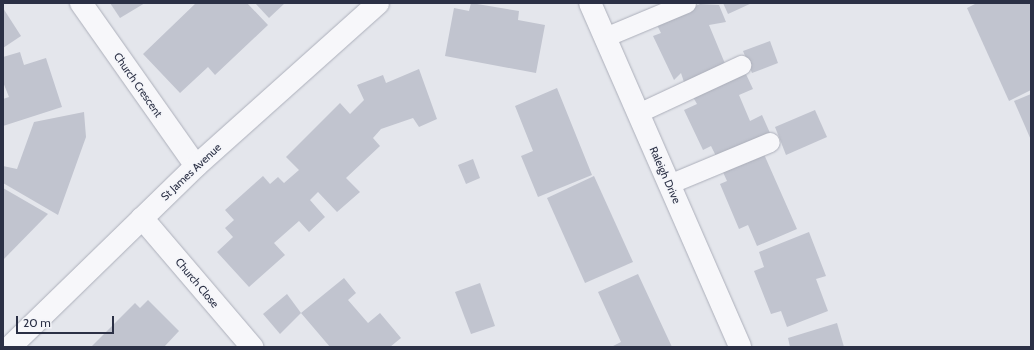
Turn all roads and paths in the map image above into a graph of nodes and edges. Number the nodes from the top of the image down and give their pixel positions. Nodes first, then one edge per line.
1 (81, 3) edge
2 (378, 3) edge
3 (590, 3) edge
4 (686, 3) edge
5 (605, 37) junction
6 (741, 65) dead end
7 (638, 113) junction
8 (770, 142) dead end
9 (196, 166) junction
10 (669, 184) junction
11 (142, 218) junction
12 (10, 347) edge
13 (252, 347) edge
14 (740, 347) edge

1 - 9 street, Church Crescent
2 - 9 street, St James Avenue
3 - 5 street, Raleigh Drive
4 - 5 lane
5 - 7 street, Raleigh Drive
6 - 7 lane
7 - 10 street, Raleigh Drive
8 - 10 lane
9 - 11 street, St James Avenue
10 - 14 street, Raleigh Drive
11 - 12 street, St James Avenue
11 - 13 street, Church Close

